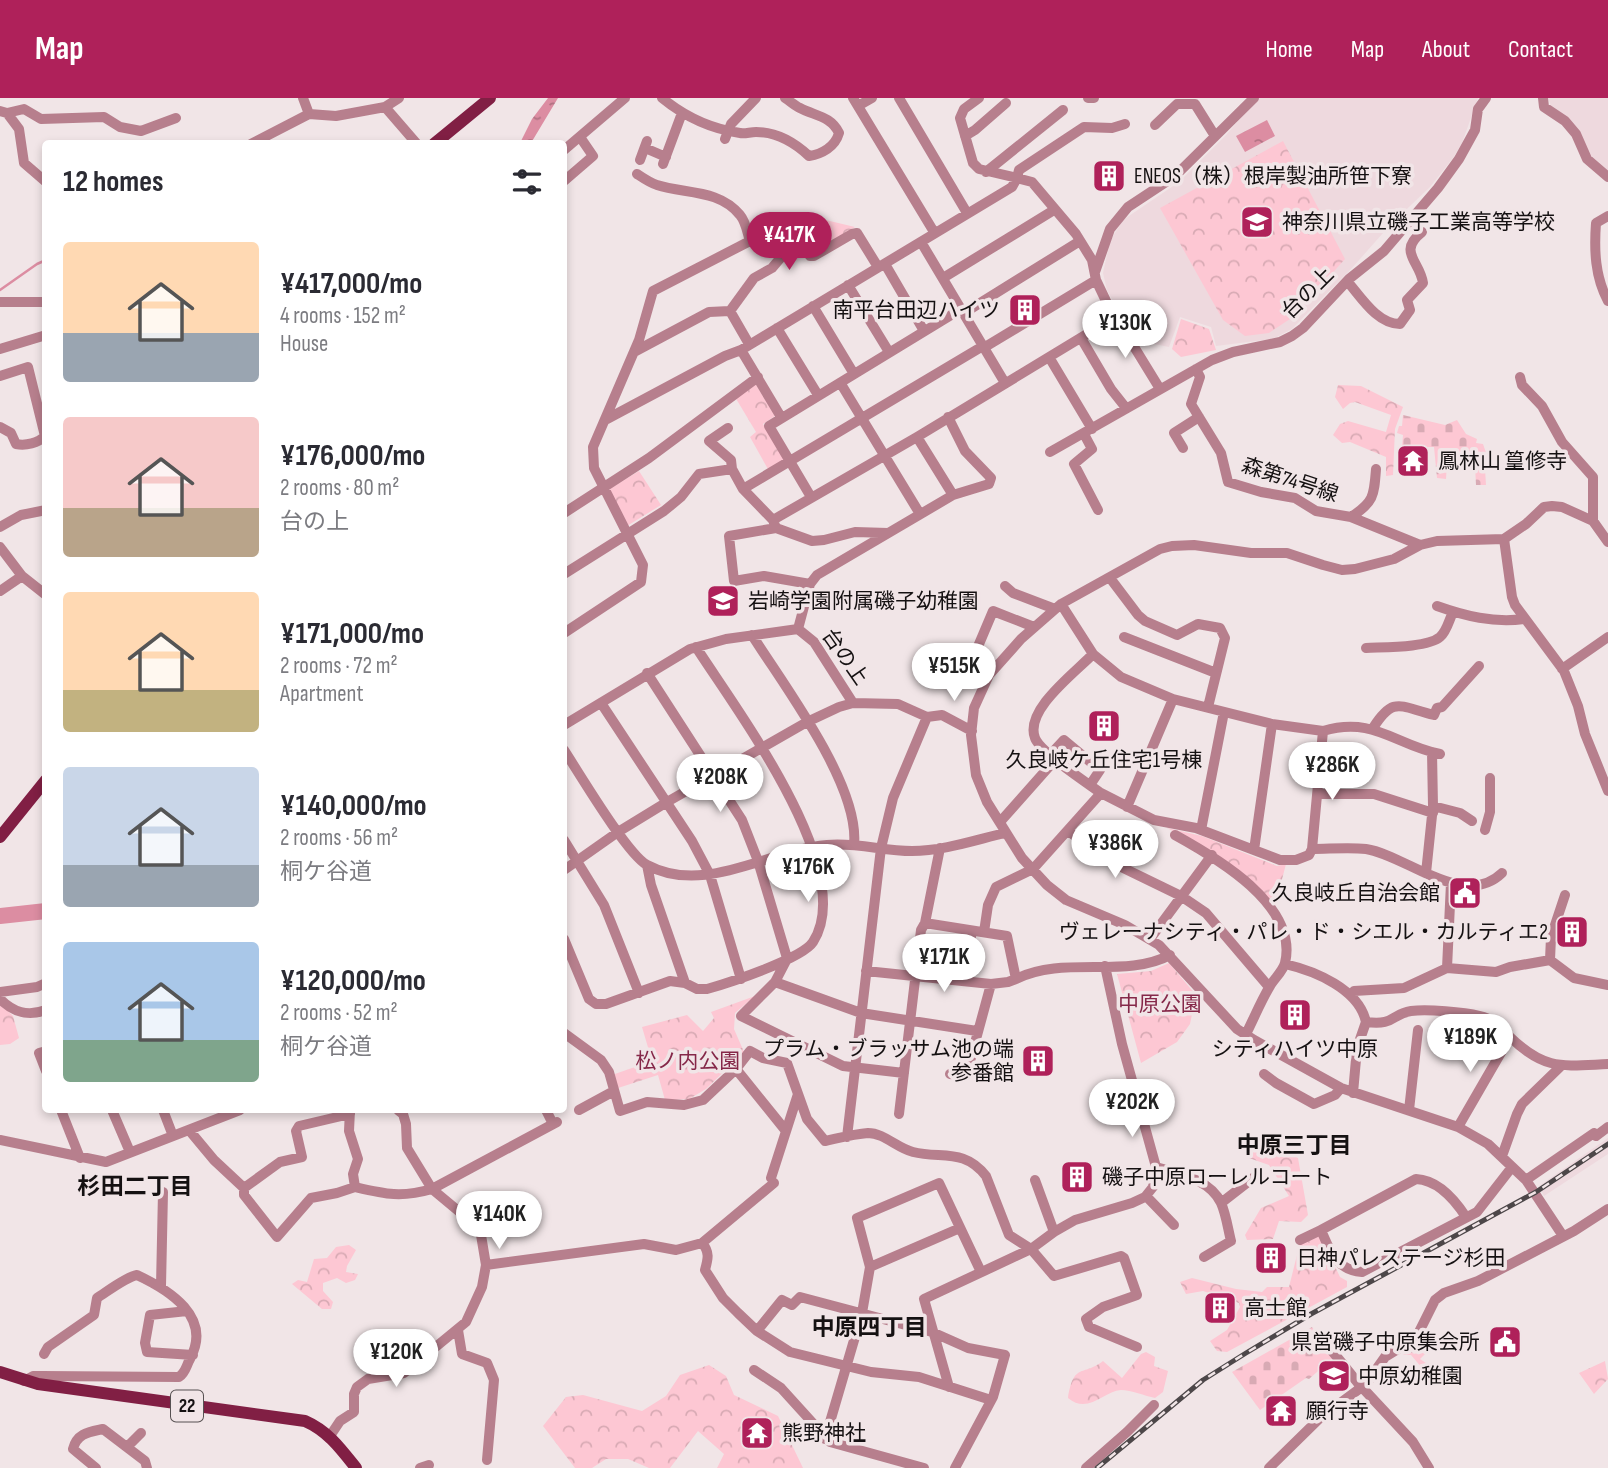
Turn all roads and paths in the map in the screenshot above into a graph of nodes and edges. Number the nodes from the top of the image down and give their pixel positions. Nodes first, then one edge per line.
1 (303, 98) edge
2 (490, 98) edge
3 (625, 98) edge
4 (662, 98) edge
5 (756, 98) edge
6 (873, 98) edge
7 (899, 98) edge
8 (979, 98) edge
9 (1088, 98) edge
10 (1094, 98) edge
11 (1254, 98) edge
12 (1486, 98) edge
13 (1543, 98) edge
14 (791, 99) edge
15 (391, 101) edge
16 (855, 102) edge
17 (1006, 103) dead end
18 (1063, 110) dead end
19 (4, 112) edge
20 (682, 113) junction
21 (309, 114) junction
22 (176, 118) dead end
23 (1125, 124) dead end
24 (1155, 125) dead end
25 (726, 135) junction
26 (965, 136) junction
27 (1215, 136) junction
28 (580, 137) junction
29 (259, 140) edge
30 (415, 140) edge
31 (439, 140) edge
32 (567, 148) edge
33 (640, 160) dead end
34 (986, 172) junction
35 (637, 174) dead end
36 (1608, 177) edge
37 (567, 178) edge
38 (1017, 178) junction
39 (42, 179) edge
40 (1054, 210) junction
41 (967, 213) junction
42 (1608, 216) edge
43 (934, 232) junction
44 (1422, 232) dead end
45 (750, 241) junction
46 (1080, 241) junction
47 (921, 242) junction
48 (783, 256) junction
49 (881, 265) junction
50 (1095, 276) junction
51 (943, 278) junction
52 (1347, 281) junction
53 (848, 285) junction
54 (1608, 301) edge
55 (0, 302) edge
56 (42, 302) edge
57 (813, 306) junction
58 (730, 311) junction
59 (962, 311) junction
60 (1115, 317) junction
61 (777, 328) junction
62 (924, 331) junction
63 (42, 336) edge
64 (1081, 338) junction
65 (984, 346) junction
66 (745, 347) junction
67 (0, 349) edge
68 (634, 352) junction
69 (889, 352) junction
70 (1049, 357) junction
71 (1198, 368) junction
72 (854, 374) junction
73 (0, 376) edge
74 (758, 377) junction
75 (1520, 377) dead end
76 (1005, 383) junction
77 (841, 384) junction
78 (1160, 388) junction
79 (818, 395) junction
80 (1126, 408) junction
81 (781, 417) junction
82 (948, 417) junction
83 (1199, 417) junction
84 (862, 418) junction
85 (607, 419) junction
86 (42, 423) edge
87 (0, 427) edge
88 (728, 428) dead end
89 (1088, 431) junction
90 (917, 437) junction
91 (42, 439) edge
92 (1183, 448) dead end
93 (1051, 452) dead end
94 (883, 455) junction
95 (790, 462) junction
96 (732, 469) junction
97 (1376, 469) dead end
98 (603, 487) junction
99 (743, 489) junction
100 (953, 495) junction
101 (811, 497) junction
102 (1098, 510) dead end
103 (42, 511) edge
104 (567, 511) edge
105 (920, 514) junction
106 (1351, 517) junction
107 (1593, 521) junction
108 (774, 524) junction
109 (0, 527) edge
110 (888, 533) junction
111 (628, 534) junction
112 (1504, 539) junction
113 (1608, 542) edge
114 (1420, 545) junction
115 (0, 547) edge
116 (567, 571) edge
117 (22, 576) junction
118 (1110, 578) junction
119 (810, 584) junction
120 (1004, 586) dead end
121 (0, 591) edge
122 (42, 592) edge
123 (1437, 606) dead end
124 (1058, 607) junction
125 (1453, 612) junction
126 (1524, 619) junction
127 (1034, 627) junction
128 (798, 629) junction
129 (567, 631) edge
130 (752, 635) junction
131 (1124, 637) dead end
132 (1608, 637) edge
133 (696, 647) junction
134 (1366, 648) dead end
135 (1093, 654) junction
136 (1479, 666) dead end
137 (1562, 669) junction
138 (992, 671) junction
139 (1216, 673) junction
140 (647, 674) junction
141 (1173, 699) junction
142 (601, 703) junction
143 (853, 703) junction
144 (1208, 707) junction
145 (1224, 712) junction
146 (928, 717) junction
147 (807, 722) junction
148 (567, 723) edge
149 (1272, 724) junction
150 (1373, 728) junction
151 (972, 731) junction
152 (1323, 731) junction
153 (761, 750) junction
154 (567, 755) edge
155 (1053, 757) junction
156 (1605, 775) edge
157 (715, 776) junction
158 (1490, 778) dead end
159 (42, 785) edge
160 (1090, 785) junction
161 (1608, 791) edge
162 (1101, 793) junction
163 (1318, 794) junction
164 (667, 802) junction
165 (1127, 807) junction
166 (1433, 810) junction
167 (1472, 821) dead end
168 (1000, 822) junction
169 (1201, 830) junction
170 (1068, 831) junction
171 (1485, 831) dead end
172 (618, 832) junction
173 (1005, 833) junction
174 (1175, 835) dead end
175 (0, 837) edge
176 (567, 845) edge
177 (854, 845) junction
178 (811, 847) junction
179 (881, 848) junction
180 (940, 848) junction
181 (1312, 849) junction
182 (1254, 850) junction
183 (1212, 855) junction
184 (758, 861) junction
185 (578, 862) junction
186 (647, 865) junction
187 (567, 868) edge
188 (1033, 869) junction
189 (1426, 873) junction
190 (1503, 873) dead end
191 (710, 875) junction
192 (1451, 883) junction
193 (1565, 895) dead end
194 (1181, 896) junction
195 (925, 923) junction
196 (972, 930) junction
197 (984, 933) junction
198 (1150, 939) junction
199 (567, 946) edge
200 (1170, 955) junction
201 (787, 958) junction
202 (1550, 960) junction
203 (1285, 964) junction
204 (1105, 965) junction
205 (1447, 968) junction
206 (866, 971) junction
207 (915, 976) junction
208 (741, 979) junction
209 (1016, 979) junction
210 (963, 980) junction
211 (775, 982) junction
212 (685, 983) junction
213 (991, 984) junction
214 (42, 985) edge
215 (1608, 985) edge
216 (1269, 987) junction
217 (1354, 991) dead end
218 (0, 992) edge
219 (639, 993) junction
220 (0, 999) edge
221 (42, 1011) edge
222 (861, 1013) junction
223 (909, 1022) junction
224 (1366, 1022) junction
225 (1418, 1030) dead end
226 (977, 1031) junction
227 (1246, 1034) junction
228 (567, 1035) edge
229 (1510, 1037) junction
230 (1608, 1064) edge
231 (1560, 1067) junction
232 (855, 1068) junction
233 (736, 1069) junction
234 (904, 1073) junction
235 (950, 1074) dead end
236 (1264, 1074) dead end
237 (1341, 1088) junction
238 (614, 1091) junction
239 (1353, 1093) junction
240 (798, 1094) junction
241 (1409, 1110) junction
242 (579, 1111) dead end
243 (62, 1113) edge
244 (113, 1113) edge
245 (164, 1113) edge
246 (346, 1113) edge
247 (350, 1113) edge
248 (402, 1113) edge
249 (548, 1113) edge
250 (216, 1114) edge
251 (899, 1114) dead end
252 (1458, 1127) junction
253 (1608, 1127) edge
254 (189, 1130) junction
255 (786, 1131) junction
256 (173, 1136) junction
257 (847, 1137) junction
258 (0, 1140) edge
259 (130, 1152) junction
260 (1502, 1156) junction
261 (80, 1158) junction
262 (1156, 1167) junction
263 (1512, 1167) junction
264 (1257, 1175) dead end
265 (1035, 1180) dead end
266 (1526, 1180) junction
267 (355, 1187) junction
268 (244, 1188) junction
269 (432, 1189) junction
270 (163, 1192) dead end
271 (1146, 1196) junction
272 (1221, 1203) junction
273 (1608, 1209) edge
274 (1466, 1217) junction
275 (1174, 1225) dead end
276 (960, 1228) junction
277 (1321, 1230) junction
278 (1054, 1231) junction
279 (1563, 1236) junction
280 (1300, 1240) dead end
281 (702, 1243) junction
282 (1031, 1249) junction
283 (1204, 1257) dead end
284 (486, 1265) junction
285 (870, 1267) junction
286 (981, 1272) junction
287 (161, 1286) junction
288 (187, 1311) junction
289 (862, 1313) junction
290 (458, 1330) junction
291 (757, 1331) junction
292 (932, 1332) junction
293 (1320, 1336) dead end
294 (1137, 1347) dead end
295 (44, 1354) dead end
296 (193, 1355) junction
297 (846, 1367) junction
298 (754, 1370) dead end
299 (0, 1372) edge
300 (24, 1381) junction
301 (1363, 1386) junction
302 (949, 1387) junction
303 (991, 1400) junction
304 (1154, 1405) dead end
305 (141, 1433) dead end
306 (330, 1436) junction
307 (825, 1438) junction
308 (127, 1447) junction
309 (487, 1460) dead end
310 (96, 1468) edge
311 (147, 1468) edge
312 (356, 1468) edge
313 (924, 1468) edge
314 (955, 1468) edge
315 (1086, 1468) edge
316 (1269, 1468) edge
317 (1429, 1468) edge

1 - 21 street
2 - 31 main road
3 - 28 street
4 - 20 street
5 - 25 street
6 - 16 street
7 - 41 street
8 - 26 street
9 - 10 street
11 - 27 street
12 - 52 street, 台の上
13 - 36 street
14 - 25 street
15 - 21 street
15 - 30 street
16 - 43 street
17 - 26 street
18 - 34 street
19 - 22 street
19 - 39 street
20 - 25 street
20 - 33 street
21 - 29 street
23 - 38 street
24 - 27 street
26 - 34 street
27 - 50 street
28 - 32 street
28 - 37 street
34 - 38 street
35 - 45 street
38 - 40 street
38 - 41 street
40 - 46 street
40 - 51 street
41 - 43 street
42 - 54 street
43 - 47 street
44 - 52 street
45 - 48 street
45 - 68 street
46 - 50 street
46 - 59 street
47 - 49 street
47 - 51 street
48 - 49 street
48 - 58 street
49 - 53 street
49 - 62 street
50 - 60 street
50 - 65 street
51 - 59 street
52 - 71 street, 台の上
53 - 57 street
53 - 69 street
55 - 56 street
57 - 61 street
57 - 72 street
58 - 66 street
58 - 68 street
59 - 62 street
59 - 65 street
60 - 64 street
60 - 78 street
61 - 66 street
61 - 79 street
62 - 69 street
63 - 67 street
64 - 70 street
64 - 80 street
65 - 76 street
65 - 84 street
66 - 74 street
66 - 85 street
68 - 85 street
69 - 72 street
70 - 76 street
70 - 89 street
71 - 78 street, 台の上
71 - 83 street, 森第74号線
72 - 77 street
73 - 86 street
74 - 81 street
74 - 98 street
75 - 107 street
76 - 82 street
77 - 79 street
77 - 84 street
78 - 80 street, 台の上
79 - 81 street
80 - 89 street, 台の上
81 - 95 street
82 - 90 street
82 - 100 street
83 - 92 street
83 - 106 street, 森第74号線
84 - 94 street
84 - 95 street
85 - 98 street
87 - 91 street
88 - 96 street
89 - 93 street, 台の上
89 - 102 street
90 - 94 street
90 - 100 street
94 - 101 street
94 - 105 street
95 - 99 street
95 - 101 street
96 - 99 street
96 - 111 street
97 - 106 street
98 - 104 street
98 - 111 street
99 - 108 street
100 - 105 street
101 - 108 street
103 - 109 street
105 - 110 street
106 - 114 street, 森第74号線
107 - 112 street
107 - 113 street
108 - 110 street
108 - 119 street
110 - 119 street
111 - 116 street
111 - 129 street
112 - 114 street
112 - 126 street
114 - 118 street
115 - 117 street
117 - 121 street
117 - 122 street
118 - 124 street
118 - 139 street
119 - 128 street, 台の上
120 - 124 street
123 - 125 street
124 - 127 street
124 - 135 street
125 - 126 street
125 - 134 street
126 - 137 street
127 - 138 street
127 - 138 street
128 - 130 street
128 - 143 street, 台の上
130 - 133 street
130 - 147 street
131 - 139 street
132 - 137 street
133 - 140 street
133 - 153 street
135 - 141 street
135 - 155 street
136 - 150 street
137 - 156 street
138 - 151 street
139 - 144 street
140 - 142 street
140 - 157 street
141 - 144 street
141 - 165 street
142 - 148 street
142 - 164 street
143 - 146 street
143 - 147 street, 台の上
144 - 145 street
145 - 149 street
145 - 169 street
146 - 151 street
146 - 179 street
147 - 153 street, 台の上
147 - 177 street
149 - 152 street
149 - 182 street
150 - 152 street
150 - 166 street
151 - 168 street
152 - 163 street
153 - 157 street, 台の上
153 - 178 street
154 - 172 street
155 - 160 street
155 - 160 street
155 - 168 street
156 - 161 street
157 - 164 street, 台の上
157 - 184 street
158 - 171 street
159 - 175 main road
160 - 162 street
162 - 165 street
162 - 170 street
163 - 166 street
163 - 181 street
164 - 172 street, 台の上
164 - 191 street
165 - 169 street
166 - 167 street
166 - 189 street
168 - 173 street
169 - 182 street
170 - 188 street
170 - 194 street
172 - 185 street, 台の上
172 - 186 street
173 - 180 street
173 - 188 street
174 - 183 street
176 - 185 street
177 - 178 street
177 - 179 street
178 - 184 street
178 - 201 street
179 - 180 street
179 - 206 street
180 - 195 street
181 - 182 street
181 - 189 street
183 - 194 street
183 - 203 street
184 - 191 street
184 - 201 street
185 - 187 street, 台の上
185 - 219 street
186 - 191 street
186 - 212 street
188 - 197 street
188 - 198 street
189 - 192 street
190 - 192 street
191 - 208 street
192 - 205 street
193 - 202 street
194 - 198 street
194 - 216 street
195 - 196 street
195 - 207 street
196 - 197 street
196 - 210 street
197 - 209 street
198 - 200 street
199 - 219 street
200 - 204 street
200 - 227 street
201 - 208 street
201 - 211 street
202 - 205 street
202 - 215 street
203 - 216 street
203 - 224 street
204 - 209 street
204 - 262 street
205 - 217 street
206 - 207 street
206 - 222 street
207 - 210 street
207 - 223 street
208 - 212 street
209 - 213 street
210 - 213 street
211 - 222 street
211 - 232 street
212 - 219 street
213 - 226 street
214 - 218 street
216 - 227 street
220 - 221 street
222 - 223 street
222 - 232 street
223 - 226 street
223 - 234 street
224 - 229 street
224 - 239 street
225 - 241 street
226 - 235 street
227 - 237 street
228 - 238 street
229 - 231 street
229 - 252 street
230 - 231 street
231 - 260 street
232 - 234 street
232 - 257 street
233 - 238 street
233 - 240 street
233 - 255 street
234 - 251 street
236 - 237 street
237 - 239 street
238 - 242 street
239 - 241 street
240 - 255 street
240 - 257 street
241 - 252 street
243 - 261 street
244 - 259 street
245 - 256 street
246 - 268 street
247 - 267 street
248 - 269 street
249 - 269 street
250 - 254 street
252 - 260 street
253 - 266 street
254 - 256 street
254 - 268 street
255 - 281 street
256 - 259 street
257 - 282 street
258 - 261 street
259 - 261 street
260 - 263 street
262 - 271 street
262 - 272 street
263 - 266 street
263 - 274 street
264 - 272 street
265 - 278 street
266 - 279 street
267 - 268 street
267 - 269 street
269 - 284 street
270 - 287 street
271 - 275 street
271 - 278 street
272 - 283 street
273 - 279 street
274 - 277 street
274 - 277 street
276 - 285 street
276 - 285 street
276 - 286 street
277 - 280 street
278 - 282 street
279 - 301 street
281 - 284 street
281 - 291 street
282 - 286 street
282 - 294 street
284 - 290 street
285 - 289 street
286 - 292 street
287 - 288 street
287 - 295 street
288 - 296 street
288 - 296 street
289 - 291 street
289 - 292 street
289 - 297 street
290 - 306 street
290 - 309 street
291 - 297 street
292 - 302 street
292 - 303 street
293 - 301 street
296 - 300 street
297 - 302 street
297 - 307 street
298 - 307 street
299 - 300 main road, 22
300 - 306 main road, 22
301 - 316 street
301 - 317 street
302 - 303 street
303 - 314 street
304 - 315 street
305 - 308 street
306 - 312 main road, 22
307 - 313 street
308 - 310 street
308 - 311 street

